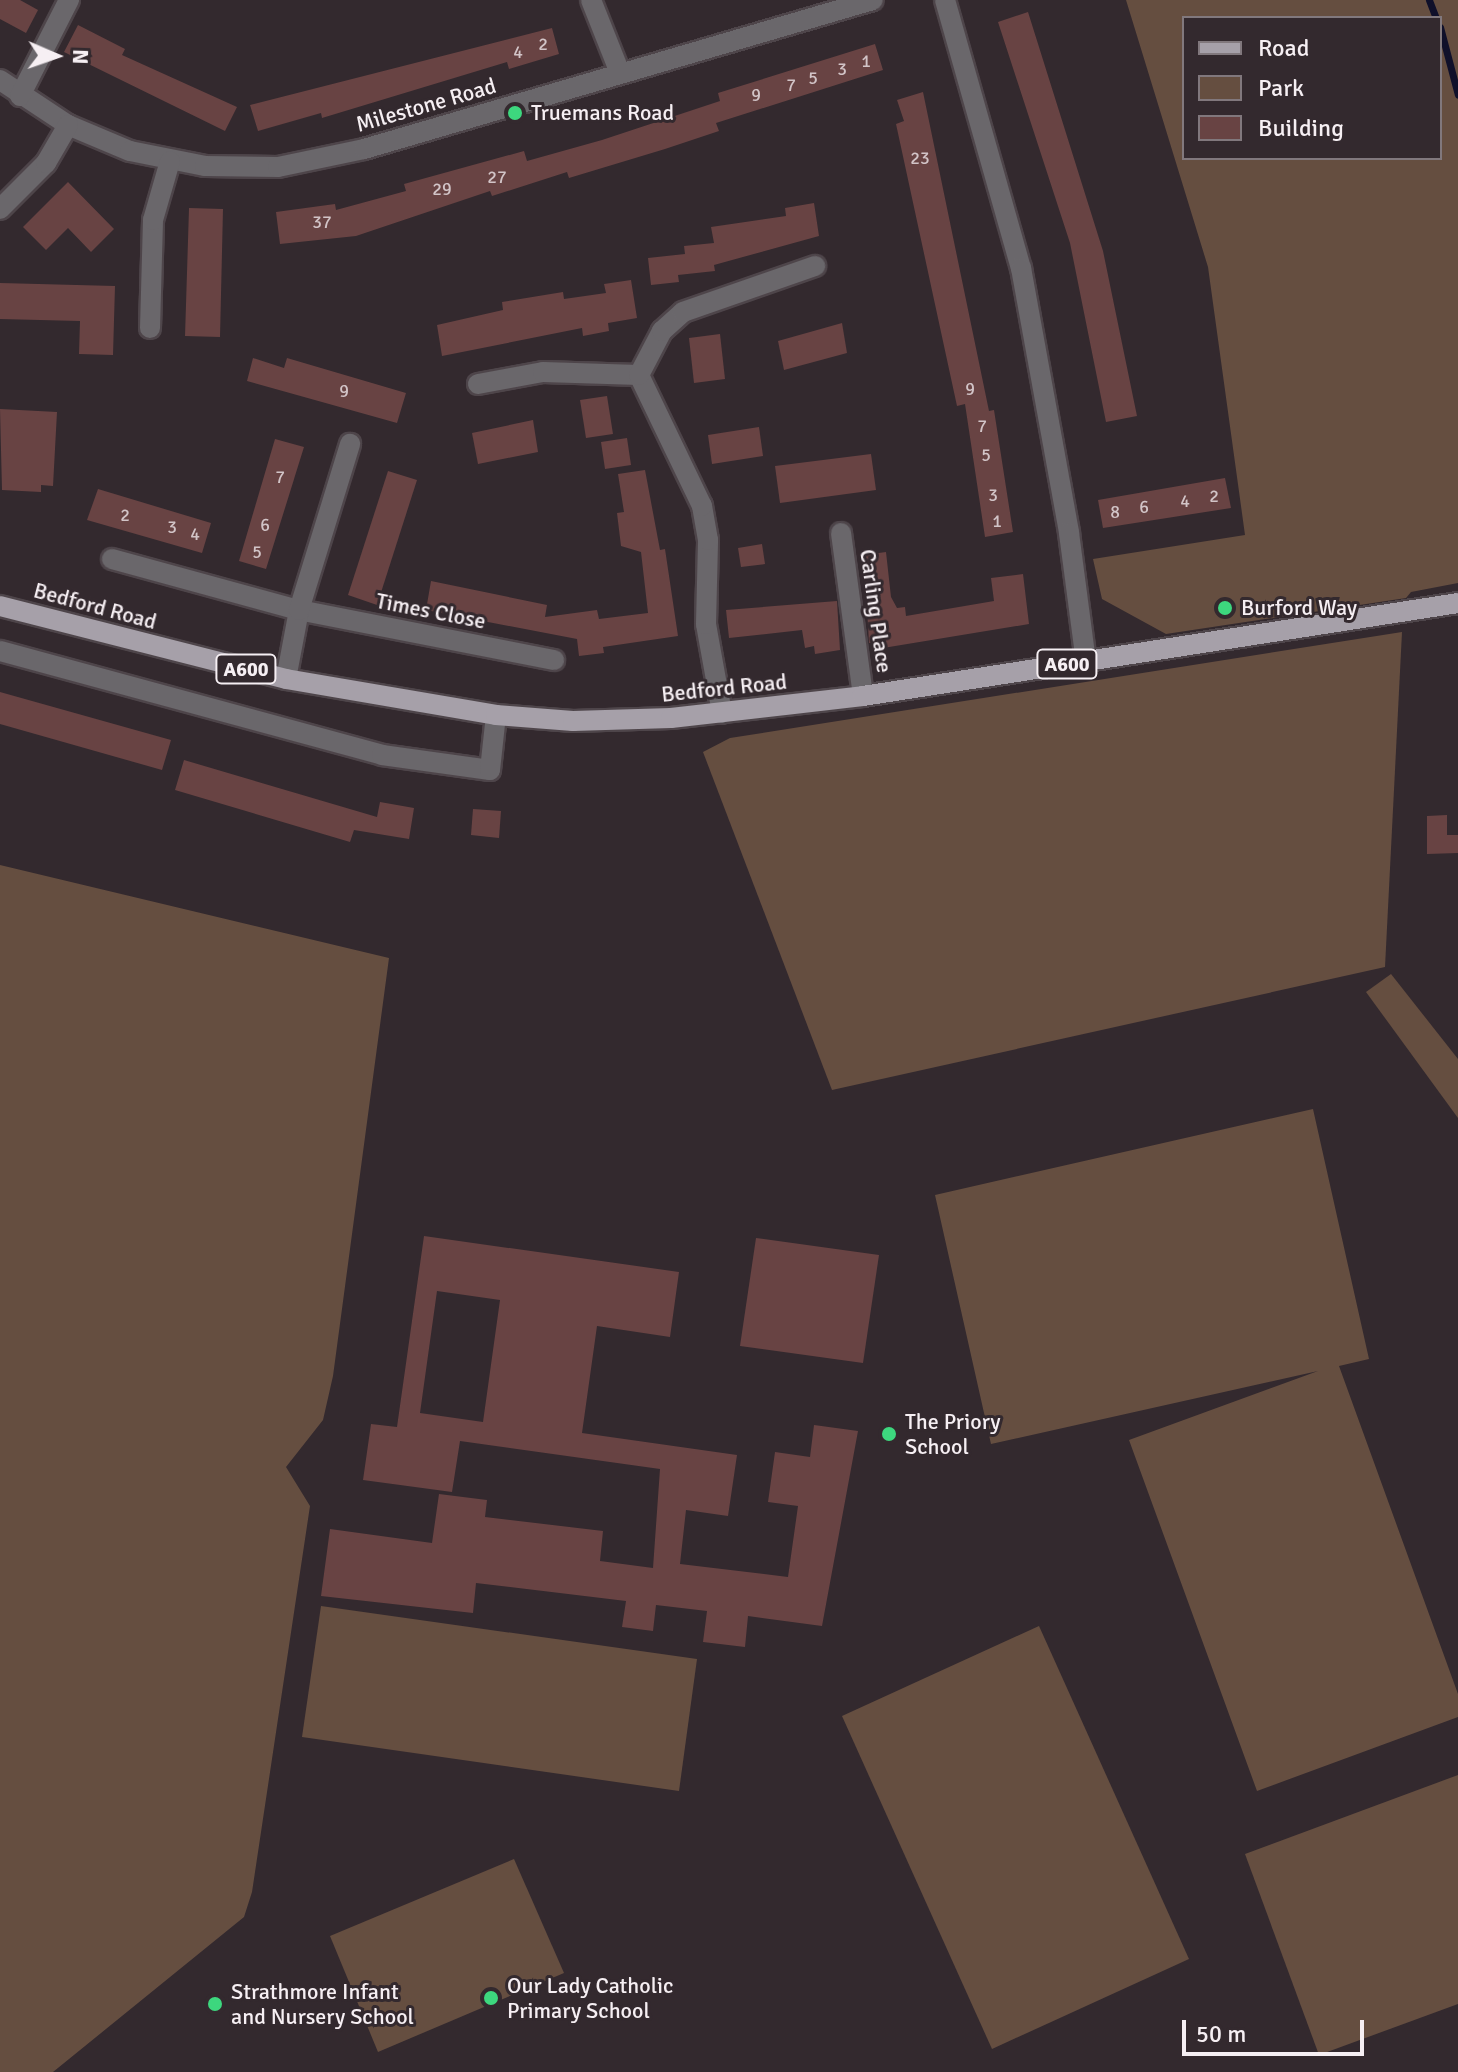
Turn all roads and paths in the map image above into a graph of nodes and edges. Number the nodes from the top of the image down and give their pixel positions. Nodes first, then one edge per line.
1 (69, 0) edge
2 (591, 0) edge
3 (873, 0) edge
4 (945, 0) edge
5 (620, 73) junction
6 (0, 80) edge
7 (20, 96) junction
8 (68, 125) junction
9 (170, 161) junction
10 (0, 209) edge
11 (815, 266) dead end
12 (150, 328) dead end
13 (639, 375) junction
14 (478, 384) dead end
15 (350, 444) dead end
16 (841, 533) dead end
17 (112, 559) dead end
18 (1458, 603) edge
19 (0, 606) edge
20 (299, 610) junction
21 (0, 651) edge
22 (554, 660) dead end
23 (1086, 662) junction
24 (286, 679) junction
25 (863, 696) junction
26 (722, 713) junction
27 (496, 715) junction

1 - 7 street
2 - 5 street
3 - 5 street, Milestone Road
4 - 23 street
5 - 9 street, Milestone Road
6 - 7 street, Milestone Road
7 - 8 street, Milestone Road
8 - 9 street, Milestone Road
8 - 10 street
9 - 12 street
11 - 13 street
13 - 14 street
13 - 26 street
15 - 20 street
16 - 25 street, Carling Place
17 - 20 street, Times Close
18 - 23 main road, Bedford Road / A600
19 - 24 main road, Bedford Road / A600
20 - 22 street, Times Close
20 - 24 street
21 - 27 street
23 - 25 main road, Bedford Road / A600
24 - 27 main road, Bedford Road / A600
25 - 26 main road, Bedford Road / A600
26 - 27 main road, Bedford Road / A600

